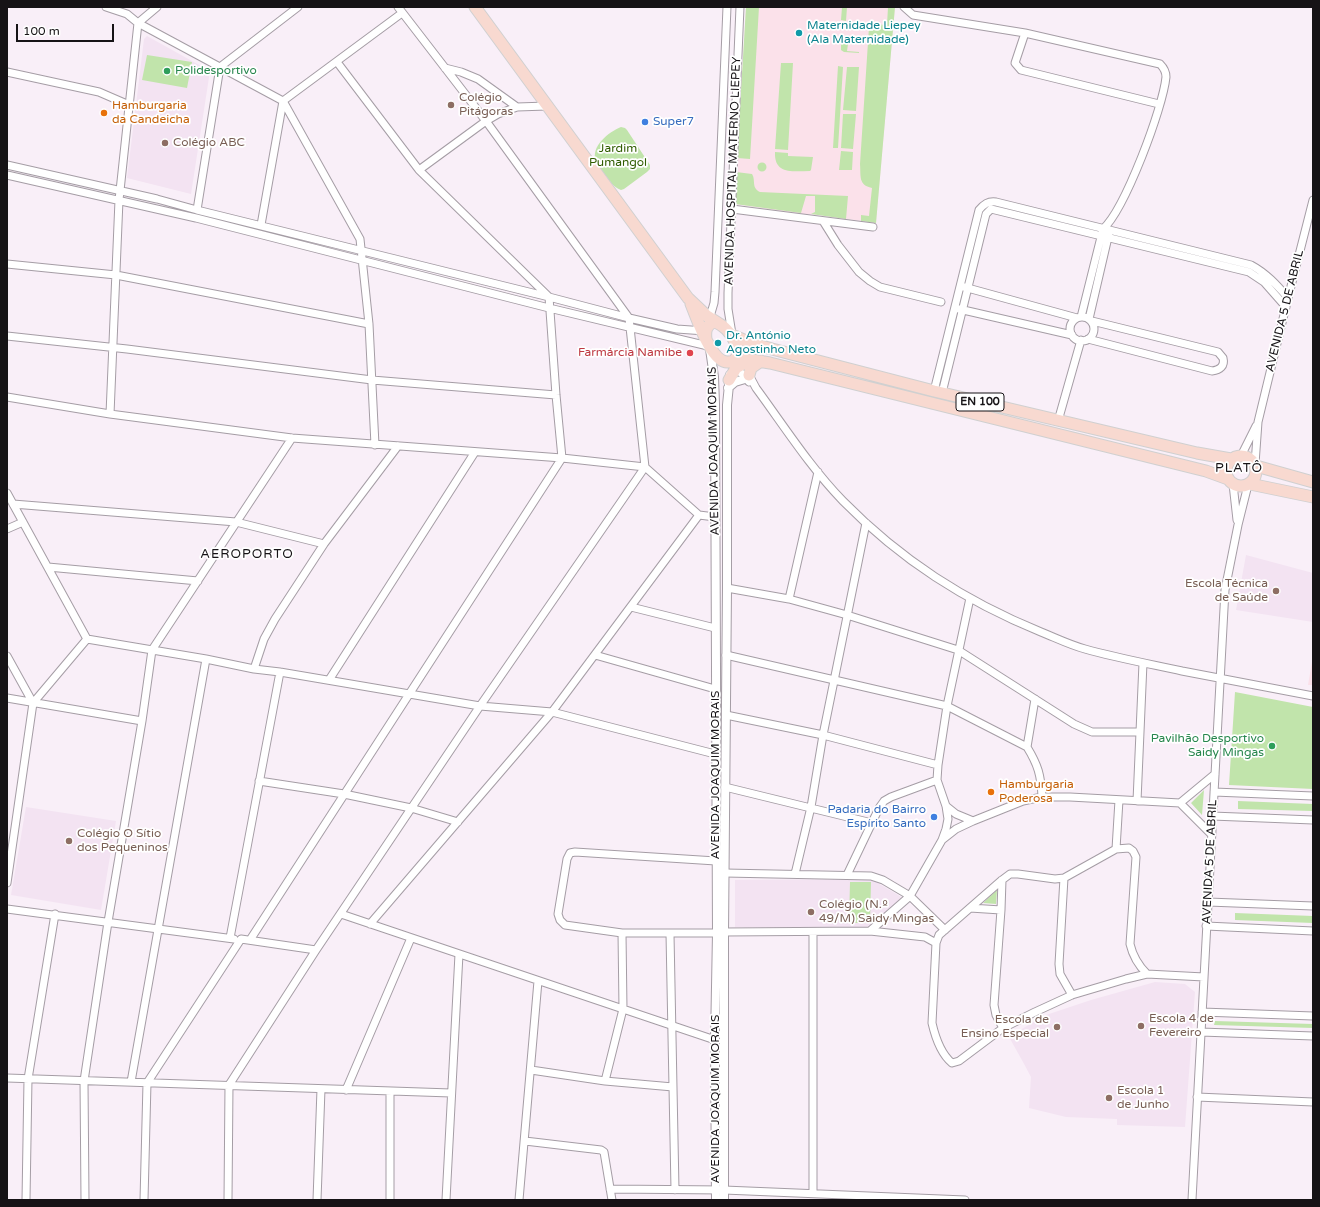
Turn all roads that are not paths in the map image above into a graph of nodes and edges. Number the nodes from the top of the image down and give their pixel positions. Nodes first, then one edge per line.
1 (106, 7) edge
2 (157, 7) edge
3 (298, 7) edge
4 (475, 7) edge
5 (727, 7) edge
6 (740, 7) edge
7 (904, 7) edge
8 (400, 10) edge
9 (138, 23) junction
10 (1025, 33) junction
11 (336, 62) junction
12 (220, 67) junction
13 (444, 68) junction
14 (7, 72) edge
15 (283, 101) junction
16 (1159, 104) junction
17 (129, 105) junction
18 (547, 106) junction
19 (517, 107) junction
20 (486, 122) junction
21 (720, 163) junction
22 (734, 164) junction
23 (7, 165) edge
24 (419, 170) junction
25 (7, 175) edge
26 (120, 192) junction
27 (119, 200) junction
28 (1313, 200) edge
29 (983, 205) junction
30 (732, 209) junction
31 (197, 210) junction
32 (988, 211) junction
33 (823, 221) junction
34 (261, 225) junction
35 (873, 227) dead end
36 (1108, 227) junction
37 (1105, 237) junction
38 (362, 250) junction
39 (363, 260) junction
40 (7, 264) edge
41 (116, 275) junction
42 (964, 287) junction
43 (549, 296) junction
44 (1288, 298) junction
45 (941, 302) dead end
46 (1286, 307) junction
47 (549, 308) junction
48 (955, 308) junction
49 (962, 309) junction
50 (629, 318) junction
51 (1085, 319) junction
52 (369, 324) junction
53 (630, 327) junction
54 (708, 333) junction
55 (732, 335) junction
56 (1072, 335) junction
57 (7, 336) edge
58 (1084, 340) junction
59 (113, 348) junction
60 (742, 360) junction
61 (747, 377) junction
62 (372, 380) junction
63 (728, 384) junction
64 (938, 392) junction
65 (556, 395) junction
66 (7, 397) edge
67 (110, 414) junction
68 (1058, 421) junction
69 (1258, 422) junction
70 (292, 438) junction
71 (375, 445) junction
72 (398, 446) junction
73 (475, 452) junction
74 (562, 458) junction
75 (1236, 458) junction
76 (1255, 465) junction
77 (645, 467) junction
78 (818, 472) junction
79 (1230, 482) junction
80 (1313, 482) edge
81 (1249, 485) junction
82 (7, 493) edge
83 (1313, 498) edge
84 (13, 504) junction
85 (699, 515) junction
86 (715, 517) junction
87 (23, 522) junction
88 (236, 522) junction
89 (866, 524) junction
90 (1238, 525) junction
91 (7, 529) edge
92 (324, 544) junction
93 (48, 568) junction
94 (198, 581) junction
95 (727, 588) junction
96 (970, 598) junction
97 (788, 599) junction
98 (631, 607) junction
99 (847, 615) junction
100 (715, 628) junction
101 (87, 639) junction
102 (152, 650) junction
103 (958, 650) junction
104 (595, 655) junction
105 (726, 655) junction
106 (7, 656) edge
107 (206, 660) junction
108 (1143, 663) junction
109 (254, 669) junction
110 (280, 672) junction
111 (1220, 678) junction
112 (328, 680) junction
113 (834, 681) junction
114 (715, 689) junction
115 (410, 694) junction
116 (1313, 696) edge
117 (7, 698) edge
118 (1035, 699) junction
119 (33, 702) junction
120 (480, 706) junction
121 (947, 706) junction
122 (552, 712) junction
123 (726, 715) junction
124 (142, 720) junction
125 (1140, 732) junction
126 (823, 735) junction
127 (1027, 747) junction
128 (715, 754) junction
129 (938, 765) junction
130 (1215, 774) junction
131 (937, 780) junction
132 (259, 781) junction
133 (725, 787) junction
134 (1214, 792) junction
135 (344, 794) junction
136 (1313, 796) edge
137 (1042, 797) junction
138 (1119, 800) junction
139 (1137, 801) junction
140 (1180, 803) junction
141 (946, 806) junction
142 (811, 807) junction
143 (411, 808) junction
144 (1212, 816) junction
145 (1313, 820) edge
146 (973, 821) junction
147 (458, 822) junction
148 (872, 823) junction
149 (1211, 834) junction
150 (942, 840) junction
151 (1116, 850) junction
152 (716, 861) junction
153 (725, 873) junction
154 (795, 874) junction
155 (847, 875) junction
156 (1064, 878) junction
157 (1002, 880) junction
158 (7, 883) edge
159 (910, 896) junction
160 (1208, 902) junction
161 (1313, 906) edge
162 (970, 908) junction
163 (7, 909) edge
164 (1001, 910) junction
165 (55, 914) junction
166 (341, 914) junction
167 (108, 922) junction
168 (370, 924) junction
169 (1206, 926) junction
170 (159, 929) junction
171 (945, 930) junction
172 (870, 931) junction
173 (1313, 931) edge
174 (813, 932) junction
175 (622, 933) junction
176 (720, 933) junction
177 (670, 934) junction
178 (230, 938) junction
179 (411, 938) junction
180 (240, 939) junction
181 (250, 940) junction
182 (936, 943) junction
183 (316, 950) junction
184 (459, 954) junction
185 (1147, 974) junction
186 (1204, 977) junction
187 (538, 981) junction
188 (1072, 995) junction
189 (623, 1009) junction
190 (1202, 1012) junction
191 (1313, 1016) edge
192 (672, 1025) junction
193 (1003, 1028) junction
194 (1201, 1032) junction
195 (1313, 1036) edge
196 (715, 1040) junction
197 (531, 1070) junction
198 (7, 1078) edge
199 (28, 1079) junction
200 (84, 1081) junction
201 (605, 1081) junction
202 (131, 1082) junction
203 (147, 1083) junction
204 (229, 1085) junction
205 (673, 1087) junction
206 (321, 1089) junction
207 (346, 1090) junction
208 (390, 1091) junction
209 (451, 1093) junction
210 (1197, 1097) junction
211 (1313, 1102) edge
212 (525, 1141) junction
213 (610, 1189) junction
214 (675, 1190) junction
215 (720, 1190) junction
216 (813, 1193) junction
217 (26, 1200) edge
218 (85, 1200) edge
219 (144, 1200) edge
220 (228, 1200) edge
221 (317, 1200) edge
222 (390, 1200) edge
223 (446, 1200) edge
224 (519, 1200) edge
225 (612, 1200) edge
226 (716, 1200) edge
227 (724, 1200) edge
228 (965, 1200) edge
229 (1192, 1200) edge

1 - 9 street
2 - 9 street
3 - 12 street
4 - 18 main road, EN 100
5 - 21 street, AVENIDA HOSPITAL MATERNO LIEPEY
6 - 22 street, AVENIDA HOSPITAL MATERNO LIEPEY
7 - 10 street
8 - 11 street
8 - 13 street
9 - 12 street
9 - 17 street
10 - 16 street
10 - 16 street
11 - 15 street
11 - 24 street
12 - 15 street
12 - 31 street
13 - 19 street
13 - 20 street
14 - 17 street
15 - 34 street
15 - 38 street
16 - 36 street
17 - 26 street
18 - 19 street
18 - 54 main road, EN 100
19 - 20 street
20 - 24 street
20 - 50 street
21 - 22 street
21 - 54 street, AVENIDA HOSPITAL MATERNO LIEPEY
22 - 30 street, AVENIDA HOSPITAL MATERNO LIEPEY
23 - 26 street
24 - 43 street
25 - 27 street
26 - 27 street
26 - 31 street
27 - 39 street
27 - 41 street
28 - 44 street, AVENIDA 5 DE ABRIL
29 - 32 street
29 - 36 street
29 - 42 street
30 - 33 street
30 - 55 street, AVENIDA HOSPITAL MATERNO LIEPEY
31 - 34 street
32 - 37 street
32 - 42 street
33 - 35 street
33 - 45 street
34 - 38 street
36 - 37 street
36 - 44 street
37 - 46 street
37 - 51 street
38 - 39 street
38 - 43 street
39 - 47 street
39 - 52 street
40 - 41 street
41 - 52 street
41 - 59 street
42 - 48 street
42 - 49 street
42 - 51 street
43 - 47 street
43 - 50 street
44 - 46 street, AVENIDA 5 DE ABRIL
46 - 69 street, AVENIDA 5 DE ABRIL
47 - 53 street
47 - 65 street
48 - 49 street
48 - 64 street
49 - 56 street
49 - 64 street
50 - 53 street
50 - 54 street
51 - 56 street
51 - 58 street
51 - 58 street
52 - 62 street
53 - 54 street
53 - 77 street
54 - 55 main road, EN 100
54 - 60 main road, EN 100
54 - 86 street, AVENIDA JOAQUIM MORAIS
55 - 60 main road, EN 100
55 - 64 main road, EN 100
56 - 58 street
57 - 59 street
58 - 68 street
59 - 62 street
59 - 67 street
60 - 61 street
60 - 61 main road
60 - 63 main road
60 - 79 main road, EN 100
61 - 63 street
61 - 78 street
62 - 65 street
62 - 71 street
63 - 95 street, AVENIDA JOAQUIM MORAIS
64 - 68 main road, EN 100
65 - 74 street
66 - 67 street
67 - 70 street
68 - 75 main road, EN 100
69 - 75 street, AVENIDA 5 DE ABRIL
69 - 76 street, AVENIDA 5 DE ABRIL
70 - 71 street
70 - 88 street
71 - 72 street
72 - 73 street
72 - 92 street
73 - 74 street
73 - 112 street
74 - 77 street
74 - 115 street
75 - 76 main road, EN 100
75 - 79 main road
76 - 80 main road, EN 100
76 - 81 main road
77 - 85 street
77 - 120 street
78 - 89 street
78 - 97 street
79 - 81 main road, EN 100
79 - 90 street, AVENIDA 5 DE ABRIL
81 - 83 main road, EN 100
81 - 90 street, AVENIDA 5 DE ABRIL
82 - 84 street
84 - 87 street
84 - 88 street
85 - 86 street
85 - 98 street
86 - 100 street, AVENIDA JOAQUIM MORAIS
87 - 91 street
87 - 93 street
88 - 92 street
88 - 94 street
89 - 96 street
89 - 99 street
90 - 111 street, AVENIDA 5 DE ABRIL
92 - 109 street
93 - 94 street
93 - 101 street
94 - 102 street
95 - 97 street
95 - 105 street, AVENIDA JOAQUIM MORAIS
96 - 103 street
96 - 108 street
97 - 99 street
98 - 100 street
98 - 104 street
99 - 103 street
99 - 113 street
100 - 114 street, AVENIDA JOAQUIM MORAIS
101 - 102 street
101 - 119 street
102 - 107 street
102 - 124 street
103 - 118 street
103 - 121 street
104 - 114 street
104 - 122 street
105 - 113 street
105 - 123 street, AVENIDA JOAQUIM MORAIS
106 - 119 street
107 - 109 street
107 - 170 street
108 - 111 street
108 - 125 street
109 - 110 street
110 - 112 street
110 - 132 street
111 - 116 street
111 - 130 street, AVENIDA 5 DE ABRIL
112 - 115 street
113 - 121 street
113 - 126 street
114 - 128 street, AVENIDA JOAQUIM MORAIS
115 - 120 street
115 - 135 street
117 - 119 street
118 - 125 street
118 - 127 street
119 - 124 street
119 - 158 street
120 - 122 street
120 - 143 street
121 - 127 street
121 - 129 street
122 - 128 street
122 - 147 street
123 - 126 street
123 - 133 street, AVENIDA JOAQUIM MORAIS
124 - 167 street
125 - 139 street
126 - 129 street
126 - 142 street
127 - 137 street
128 - 152 street, AVENIDA JOAQUIM MORAIS
129 - 131 street
130 - 134 street, AVENIDA 5 DE ABRIL
130 - 140 street
131 - 141 street
131 - 148 street
132 - 135 street
132 - 178 street
133 - 142 street
133 - 153 street, AVENIDA JOAQUIM MORAIS
134 - 136 street
134 - 144 street, AVENIDA 5 DE ABRIL
135 - 143 street
135 - 181 street
137 - 138 street
137 - 146 street
138 - 139 street
138 - 151 street
139 - 140 street
140 - 149 street
141 - 146 street
141 - 150 street
142 - 148 street
142 - 154 street
143 - 147 street
143 - 166 street
144 - 145 street
144 - 149 street, AVENIDA 5 DE ABRIL
146 - 150 street
147 - 168 street
148 - 155 street
149 - 160 street, AVENIDA 5 DE ABRIL
150 - 159 street
151 - 156 street
151 - 185 street
152 - 175 street
152 - 176 street, AVENIDA JOAQUIM MORAIS
153 - 154 street
153 - 176 street, AVENIDA JOAQUIM MORAIS
154 - 155 street
155 - 159 street
156 - 157 street
156 - 188 street
157 - 162 street
157 - 164 street
159 - 171 street
159 - 172 street
160 - 161 street
160 - 169 street, AVENIDA 5 DE ABRIL
162 - 164 street
162 - 171 street
163 - 165 street
164 - 193 street
165 - 167 street
165 - 199 street
166 - 168 street
166 - 183 street
167 - 170 street
167 - 200 street
168 - 179 street
169 - 173 street
169 - 186 street, AVENIDA 5 DE ABRIL
170 - 178 street
170 - 202 street
171 - 182 street
172 - 174 street
172 - 182 street
174 - 176 street
174 - 216 street
175 - 177 street
175 - 189 street
176 - 177 street
176 - 196 street, AVENIDA JOAQUIM MORAIS
176 - 215 street, AVENIDA JOAQUIM MORAIS
177 - 192 street
178 - 180 street
179 - 184 street
179 - 207 street
180 - 181 street
180 - 203 street
181 - 183 street
182 - 193 street
183 - 204 street
184 - 187 street
184 - 209 street
185 - 186 street
185 - 188 street
186 - 190 street, AVENIDA 5 DE ABRIL
187 - 189 street
187 - 197 street
188 - 193 street
189 - 192 street
189 - 201 street
190 - 191 street
190 - 194 street, AVENIDA 5 DE ABRIL
192 - 196 street
192 - 205 street
194 - 195 street
194 - 210 street, AVENIDA 5 DE ABRIL
196 - 215 street, AVENIDA JOAQUIM MORAIS
197 - 201 street
197 - 212 street
198 - 199 street
199 - 200 street
199 - 217 street
200 - 202 street
200 - 218 street
201 - 205 street
202 - 203 street
203 - 204 street
203 - 219 street
204 - 206 street
204 - 220 street
205 - 214 street
206 - 207 street
206 - 221 street
207 - 208 street
208 - 209 street
208 - 222 street
209 - 223 street
210 - 211 street
210 - 229 street, AVENIDA 5 DE ABRIL
212 - 213 street
212 - 224 street
213 - 214 street
213 - 225 street
214 - 215 street
215 - 216 street
215 - 226 street, AVENIDA JOAQUIM MORAIS
215 - 227 street, AVENIDA JOAQUIM MORAIS
216 - 228 street

